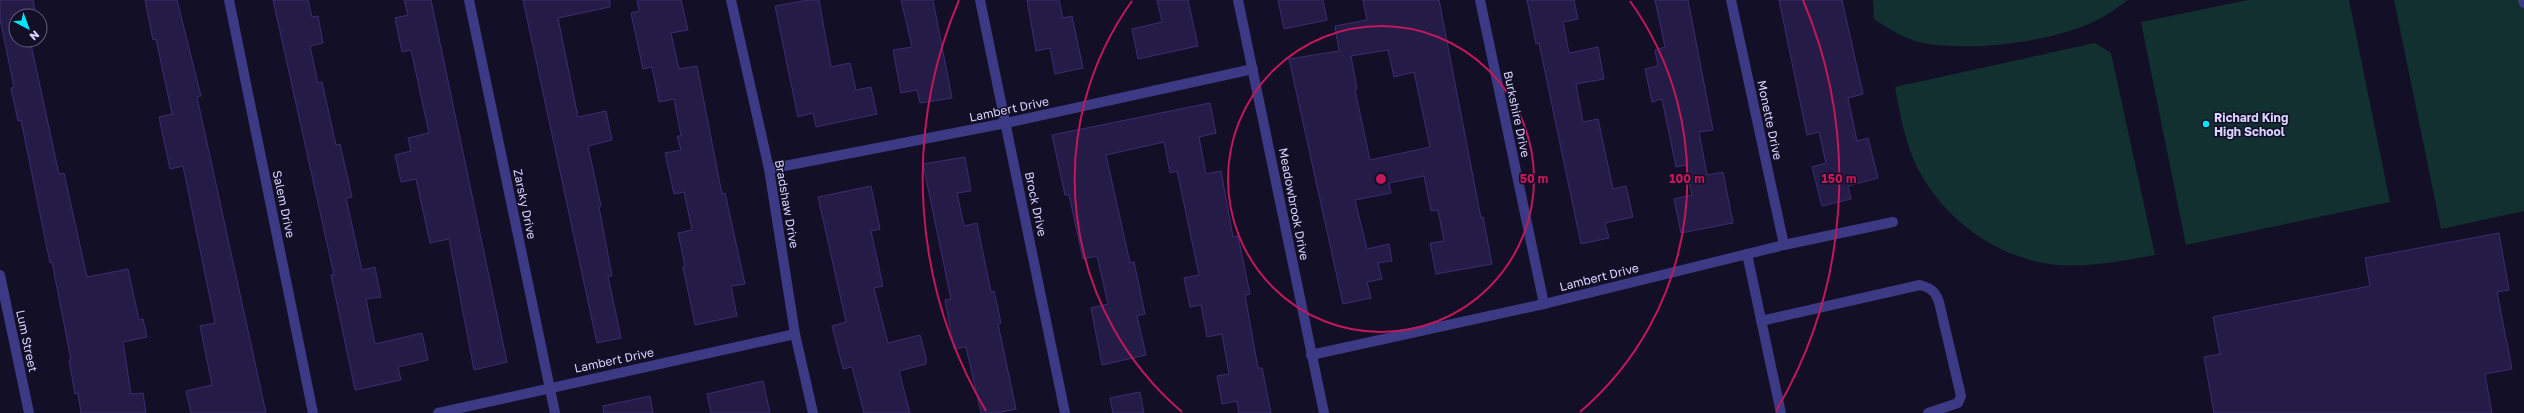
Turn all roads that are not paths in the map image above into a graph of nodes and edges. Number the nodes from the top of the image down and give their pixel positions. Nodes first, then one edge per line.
1 (228, 0) edge
2 (469, 0) edge
3 (731, 0) edge
4 (980, 0) edge
5 (1238, 0) edge
6 (1480, 0) edge
7 (1731, 0) edge
8 (1253, 69) junction
9 (1006, 123) junction
10 (769, 169) junction
11 (1893, 222) dead end
12 (1784, 245) junction
13 (1748, 254) junction
14 (0, 275) edge
15 (1544, 304) junction
16 (1761, 321) junction
17 (795, 334) junction
18 (1311, 354) junction
19 (549, 387) junction
20 (29, 413) edge
21 (313, 413) edge
22 (438, 413) edge
23 (555, 413) edge
24 (813, 413) edge
25 (1065, 413) edge
26 (1324, 413) edge
27 (1781, 413) edge
28 (1928, 413) edge

1 - 21 street, Salem Drive
2 - 19 street, Zarsky Drive
3 - 10 street, Bradshaw Drive
4 - 9 street, Brock Drive
5 - 8 street, Meadowbrook Drive
6 - 15 street, Burkshire Drive
7 - 12 street, Monette Drive
8 - 9 street, Lambert Drive
8 - 18 street, Meadowbrook Drive
9 - 10 street, Lambert Drive
9 - 25 street, Brock Drive
10 - 17 street, Bradshaw Drive
11 - 12 street, Lambert Drive
12 - 13 street, Lambert Drive
13 - 15 street, Lambert Drive
13 - 16 street
14 - 20 street, Lum Street
15 - 18 street, Lambert Drive
16 - 27 street
16 - 28 street
17 - 19 street, Lambert Drive
17 - 24 street, Bradshaw Drive
18 - 26 street, Meadowbrook Drive
19 - 22 street, Lambert Drive
19 - 23 street, Zarsky Drive

